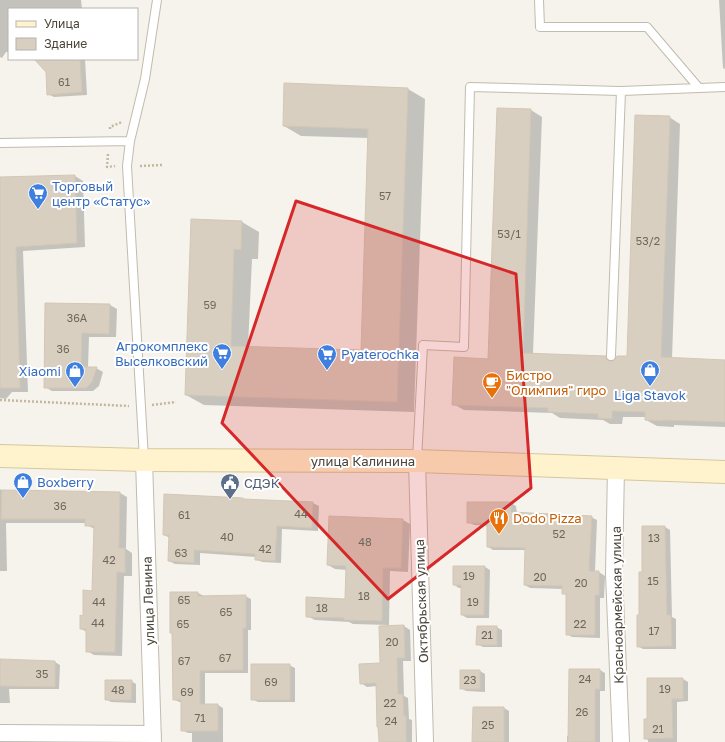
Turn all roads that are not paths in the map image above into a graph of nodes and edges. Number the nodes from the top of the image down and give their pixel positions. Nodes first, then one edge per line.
1 (157, 0) edge
2 (539, 0) edge
3 (699, 88) junction
4 (725, 88) edge
5 (621, 91) junction
6 (130, 141) junction
7 (0, 143) edge
8 (611, 356) dead end
9 (0, 456) edge
10 (144, 460) junction
11 (417, 461) junction
12 (616, 468) junction
13 (725, 472) edge
14 (0, 733) edge
15 (153, 738) edge
16 (425, 742) edge
17 (621, 742) edge

1 - 6 lane
2 - 3 lane
3 - 4 lane
3 - 5 lane
5 - 8 lane
5 - 11 lane
6 - 7 lane
6 - 10 lane
9 - 10 main road, улица Калинина
10 - 11 main road, улица Калинина
10 - 15 street, улица Ленина
11 - 12 main road, улица Калинина
11 - 16 street, Октябрьская улица
12 - 13 main road, улица Калинина
12 - 17 street, Красноармейская улица
14 - 15 street

